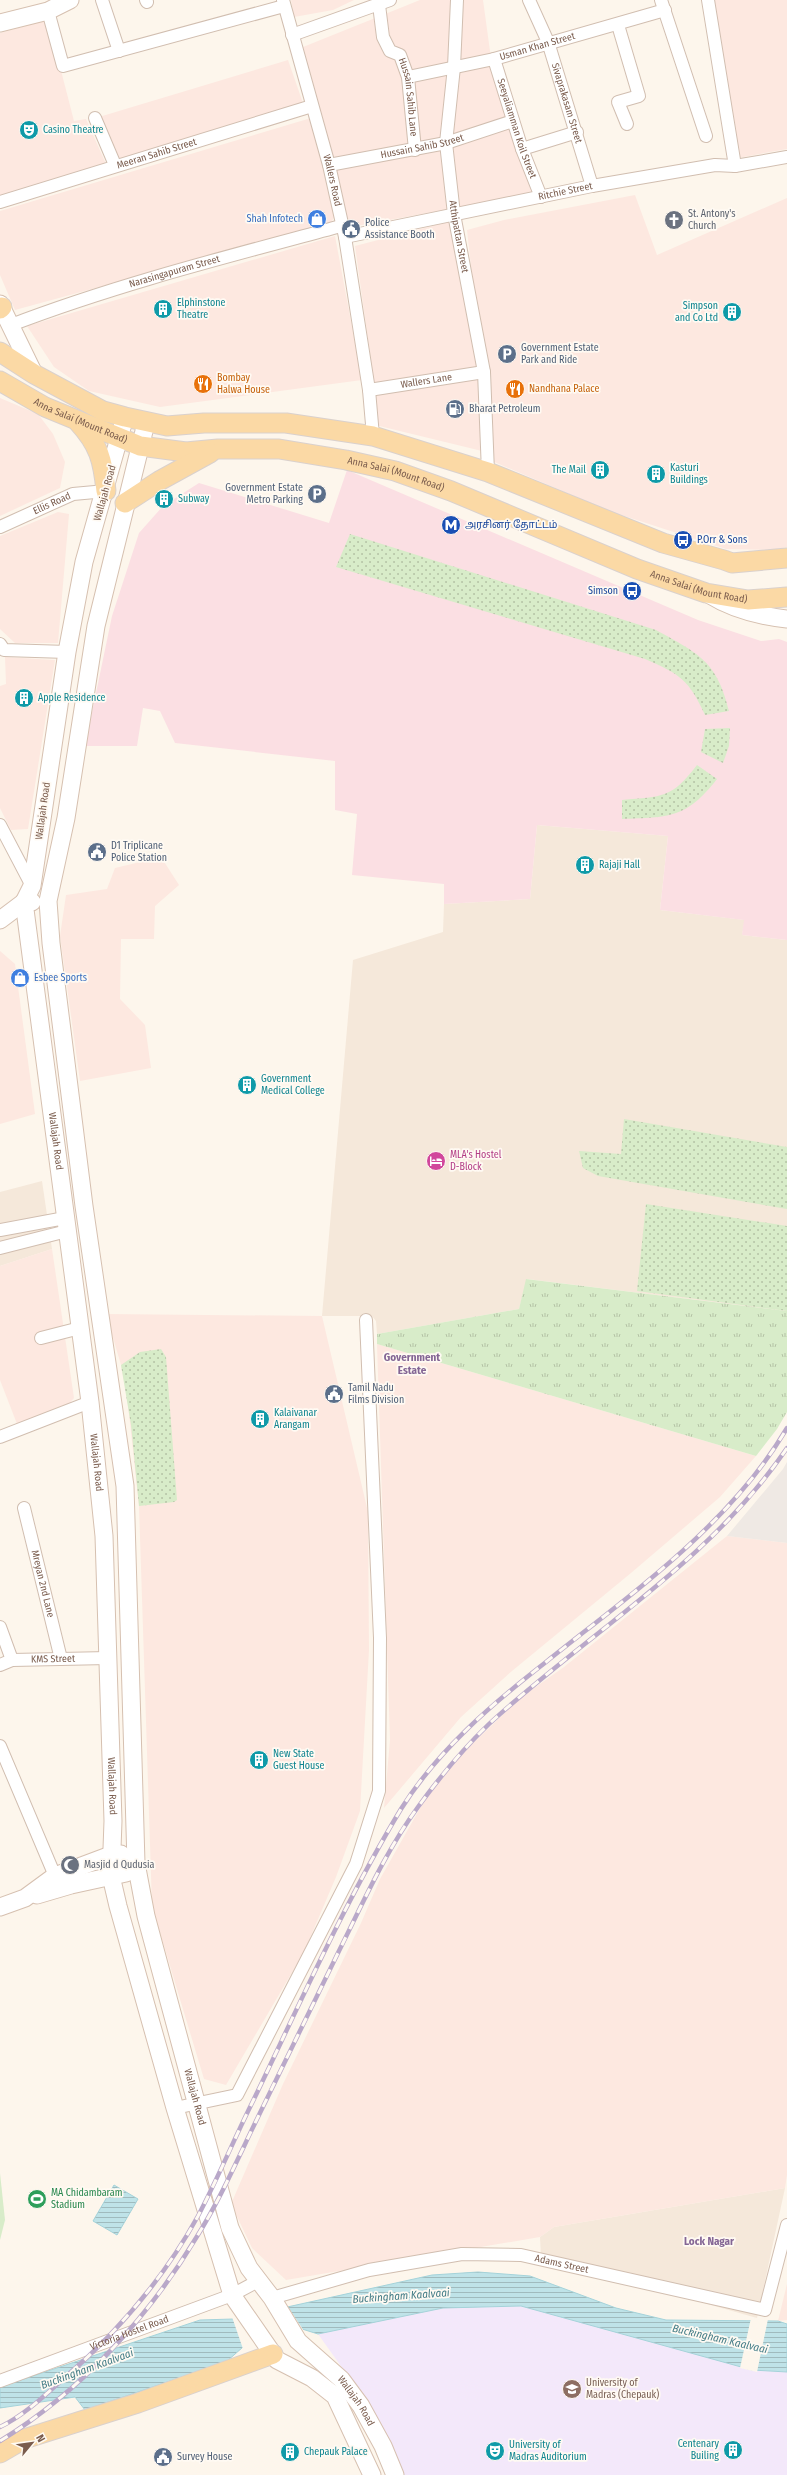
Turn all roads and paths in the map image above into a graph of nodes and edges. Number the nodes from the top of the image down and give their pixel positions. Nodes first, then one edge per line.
1 (70, 0) edge
2 (102, 0) edge
3 (457, 0) edge
4 (529, 0) edge
5 (708, 0) edge
6 (283, 3) edge
7 (384, 3) edge
8 (663, 5) edge
9 (48, 11) junction
10 (0, 23) edge
11 (618, 25) junction
12 (292, 35) junction
13 (548, 42) junction
14 (120, 51) junction
15 (494, 59) junction
16 (454, 67) junction
17 (408, 77) junction
18 (312, 106) junction
19 (94, 118) dead end
20 (513, 121) junction
21 (627, 124) dead end
22 (577, 132) junction
23 (706, 136) dead end
24 (446, 143) junction
25 (522, 149) junction
26 (416, 150) junction
27 (787, 157) edge
28 (115, 165) junction
29 (329, 165) junction
30 (735, 166) junction
31 (592, 186) junction
32 (541, 197) junction
33 (0, 202) edge
34 (454, 214) junction
35 (343, 232) junction
36 (1, 307) edge
37 (11, 325) junction
38 (0, 352) edge
39 (484, 372) junction
40 (34, 374) junction
41 (0, 381) edge
42 (368, 390) junction
43 (125, 417) junction
44 (77, 421) junction
45 (146, 423) junction
46 (373, 436) junction
47 (121, 438) junction
48 (140, 446) junction
49 (218, 449) junction
50 (488, 472) junction
51 (106, 491) junction
52 (125, 503) junction
53 (0, 527) edge
54 (787, 558) edge
55 (704, 592) junction
56 (787, 596) edge
57 (787, 619) edge
58 (0, 644) edge
59 (67, 652) junction
60 (0, 825) edge
61 (32, 886) junction
62 (48, 901) junction
63 (24, 902) junction
64 (0, 920) edge
65 (66, 1225) junction
66 (0, 1230) edge
67 (0, 1248) edge
68 (366, 1320) dead end
69 (80, 1328) junction
70 (41, 1338) dead end
71 (90, 1402) junction
72 (0, 1437) edge
73 (24, 1508) dead end
74 (0, 1627) edge
75 (108, 1658) junction
76 (60, 1659) junction
77 (12, 1660) junction
78 (0, 1665) edge
79 (1, 1751) edge
80 (111, 1855) junction
81 (136, 1862) junction
82 (55, 1876) junction
83 (111, 1876) junction
84 (25, 1898) junction
85 (0, 1907) edge
86 (195, 2104) junction
87 (175, 2108) junction
88 (787, 2225) edge
89 (258, 2281) junction
90 (232, 2295) junction
91 (272, 2298) junction
92 (270, 2351) junction
93 (0, 2381) edge
94 (0, 2453) edge
95 (372, 2475) edge
96 (395, 2475) edge

1 - 9 main road
2 - 14 street
3 - 16 street, Atthipattan Street
4 - 13 street, Sivaprakasam Street
5 - 30 street
6 - 12 street, Wallers Road
6 - 14 street
7 - 12 street
7 - 17 street, Hussain Sahib Lane
8 - 11 street, Usman Khan Street
8 - 23 street
9 - 10 main road
9 - 14 street
11 - 13 street, Usman Khan Street
11 - 21 street
12 - 18 street, Wallers Road
13 - 15 street, Usman Khan Street
13 - 22 street, Sivaprakasam Street
15 - 16 street, Usman Khan Street
15 - 20 street, Seeyaliamman Koil Street
16 - 17 street, Usman Khan Street
16 - 24 street, Atthipattan Street
17 - 26 street, Hussain Sahib Lane
18 - 28 street, Meeran Sahib Street
18 - 29 street, Wallers Road
19 - 28 street
20 - 24 street, Hussain Sahib Street
20 - 25 street, Seeyaliamman Koil Street
22 - 25 street
22 - 31 street, Sivaprakasam Street
24 - 26 street, Hussain Sahib Street
24 - 34 street, Atthipattan Street
25 - 32 street, Seeyaliamman Koil Street
26 - 29 street, Hussain Sahib Street
27 - 30 street, Ritchie Street
28 - 33 street, Meeran Sahib Street
29 - 35 street, Wallers Road
30 - 31 street, Ritchie Street
31 - 32 street, Ritchie Street
32 - 34 street, Ritchie Street
34 - 35 street, Ritchie Street
34 - 39 street, Atthipattan Street
35 - 37 street, Narasingapuram Street
35 - 42 street, Wallers Road
36 - 37 main road
37 - 40 main road
38 - 40 main road, Anna Salai (Mount Road)
39 - 42 street, Wallers Lane
39 - 50 street, Atthipattan Street
40 - 43 main road, Anna Salai (Mount Road)
41 - 44 main road, Anna Salai (Mount Road)
42 - 46 street, Wallers Road
43 - 45 main road, Anna Salai (Mount Road)
43 - 47 main road, Wallajah Road
44 - 47 main road, Anna Salai (Mount Road)
44 - 51 main road
45 - 46 main road, Anna Salai (Mount Road)
45 - 48 main road, Wallajah Road
46 - 50 main road, Anna Salai (Mount Road)
47 - 48 main road, Anna Salai (Mount Road)
47 - 51 main road, Wallajah Road
48 - 49 main road, Anna Salai (Mount Road)
48 - 52 main road, Wallajah Road
49 - 52 main road
49 - 55 main road, Anna Salai (Mount Road)
50 - 54 main road, Anna Salai (Mount Road)
51 - 53 street, Ellis Road
51 - 59 main road, Wallajah Road
52 - 62 main road, Wallajah Road
55 - 56 main road, Anna Salai (Mount Road)
55 - 57 main road
58 - 59 street
59 - 61 main road, Wallajah Road
60 - 61 street
61 - 63 main road, Wallajah Road
62 - 63 main road
62 - 81 main road, Wallajah Road
63 - 64 main road
63 - 65 main road, Wallajah Road
65 - 66 street
65 - 67 street
65 - 69 main road, Wallajah Road
68 - 86 street
69 - 70 street
69 - 71 main road, Wallajah Road
71 - 72 street
71 - 75 main road, Wallajah Road
73 - 76 street, Mreyan 2nd Lane
74 - 77 street
75 - 76 street, KMS Street
75 - 80 main road, Wallajah Road
76 - 77 street, KMS Street
77 - 78 street, KMS Street
79 - 82 street
80 - 81 main road
80 - 82 main road
80 - 83 main road, Wallajah Road
81 - 83 main road
81 - 86 main road, Wallajah Road
82 - 84 main road
83 - 84 main road
83 - 87 main road, Wallajah Road
84 - 85 main road
86 - 87 street
86 - 89 main road, Wallajah Road
87 - 90 main road, Wallajah Road
88 - 91 street, Adams Street
89 - 90 street, Victoria Hostel Road
89 - 91 main road, Wallajah Road
90 - 92 main road, Wallajah Road
90 - 93 street, Victoria Hostel Road
91 - 96 main road, Wallajah Road
92 - 94 main road
92 - 95 main road, Wallajah Road

